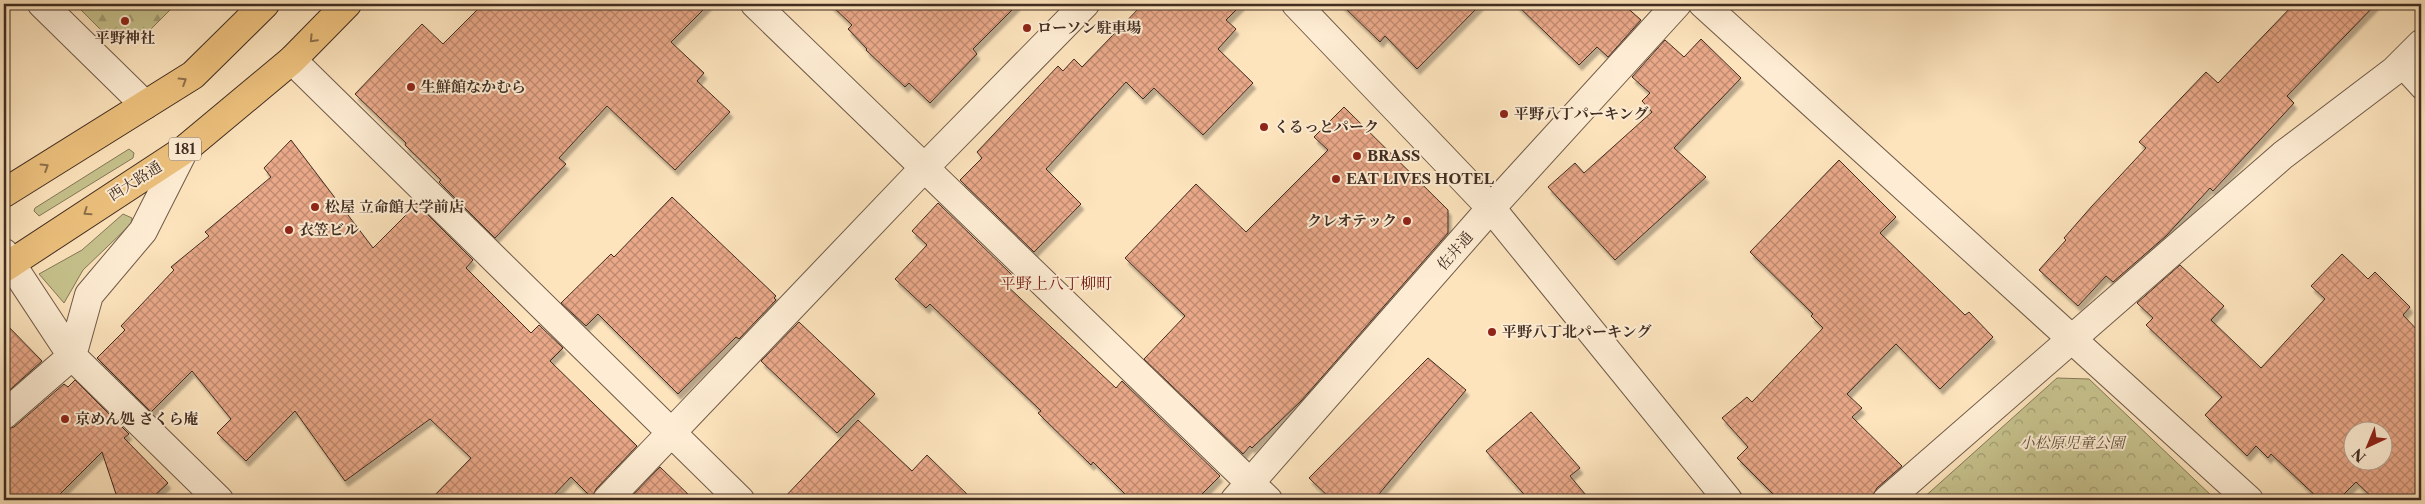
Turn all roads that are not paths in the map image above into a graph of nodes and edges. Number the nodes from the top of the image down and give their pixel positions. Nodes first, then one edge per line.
1 (42, 4) edge
2 (265, 4) edge
3 (346, 4) edge
4 (755, 4) edge
5 (1085, 4) edge
6 (1296, 4) edge
7 (1677, 4) edge
8 (1703, 4) edge
9 (2421, 44) edge
10 (292, 60) junction
11 (2400, 66) junction
12 (2421, 90) edge
13 (145, 105) junction
14 (184, 150) junction
15 (925, 167) junction
16 (4, 193) edge
17 (1491, 208) junction
18 (6, 262) edge
19 (2073, 339) junction
20 (72, 356) junction
21 (4, 415) edge
22 (671, 434) junction
23 (1251, 494) edge
24 (219, 500) edge
25 (607, 500) edge
26 (740, 500) edge
27 (1728, 500) edge
28 (1887, 500) edge
29 (2249, 500) edge

1 - 13 street
13 -> 2 main road
3 -> 10 main road, 西大路通 / 181
4 - 15 street
5 - 15 street
6 - 17 street
7 - 17 street, 佐井通
8 - 19 street
9 - 11 street
10 - 14 main road, 西大路通 / 181
10 - 22 street
11 - 12 lane
11 - 19 street
16 -> 13 main road
14 -> 18 main road, 西大路通 / 181
14 - 20 street
15 - 22 street
15 - 23 street
17 - 23 street, 佐井通
17 - 27 street
18 - 20 street
19 - 28 street
19 - 29 street
20 - 21 street
20 - 24 street
22 - 25 street
22 - 26 street

